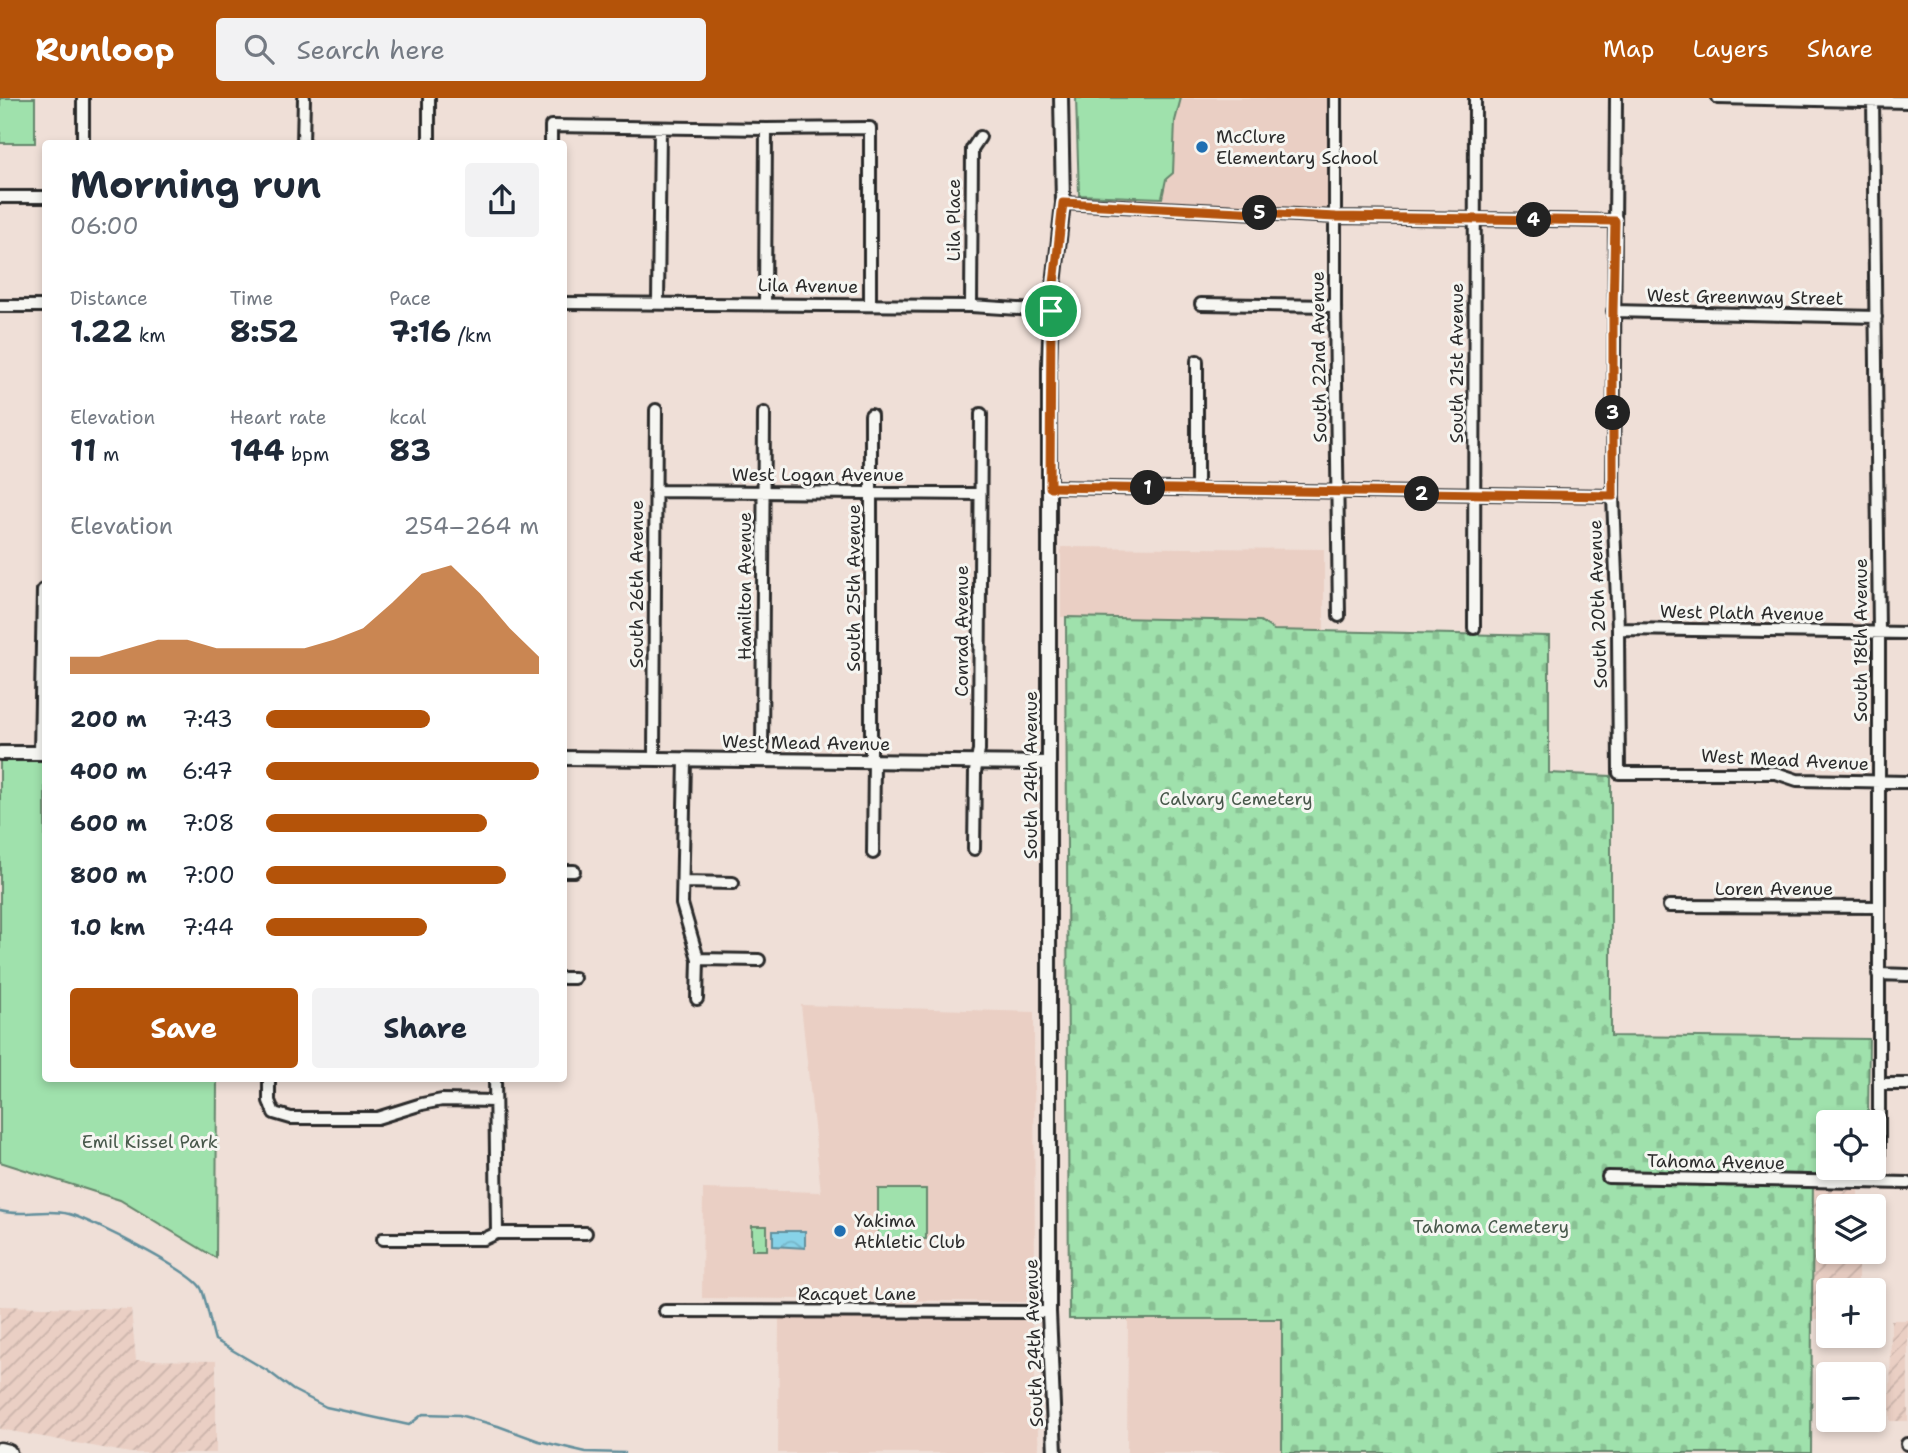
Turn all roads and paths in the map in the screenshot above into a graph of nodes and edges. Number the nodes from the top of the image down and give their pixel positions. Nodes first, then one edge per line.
1 (83, 98) edge
2 (304, 98) edge
3 (429, 98) edge
4 (1062, 98) edge
5 (1335, 98) edge
6 (1475, 98) edge
7 (1616, 98) edge
8 (1718, 98) edge
9 (1873, 100) edge
10 (1908, 102) edge
11 (660, 128) junction
12 (766, 129) junction
13 (980, 137) dead end
14 (83, 140) edge
15 (303, 140) edge
16 (429, 140) edge
17 (551, 140) edge
18 (0, 197) edge
19 (42, 197) edge
20 (1063, 203) junction
21 (1336, 217) junction
22 (1475, 219) junction
23 (1615, 221) junction
24 (567, 303) edge
25 (658, 303) junction
26 (765, 303) junction
27 (1201, 304) dead end
28 (870, 305) junction
29 (0, 306) edge
30 (42, 306) edge
31 (971, 306) junction
32 (1335, 306) junction
33 (1051, 311) junction
34 (1613, 311) junction
35 (1876, 317) junction
36 (1196, 361) dead end
37 (656, 410) dead end
38 (764, 413) dead end
39 (981, 414) dead end
40 (872, 415) dead end
41 (1050, 487) junction
42 (1197, 489) junction
43 (655, 491) junction
44 (763, 492) junction
45 (872, 492) junction
46 (1339, 492) junction
47 (980, 494) junction
48 (1475, 495) junction
49 (1613, 496) junction
50 (1339, 617) dead end
51 (1474, 628) dead end
52 (1618, 629) junction
53 (1879, 632) junction
54 (1908, 633) edge
55 (0, 753) edge
56 (42, 753) edge
57 (567, 758) edge
58 (654, 758) junction
59 (762, 759) junction
60 (685, 760) junction
61 (873, 761) junction
62 (977, 762) junction
63 (1049, 763) junction
64 (1619, 773) joint
65 (1879, 782) junction
66 (1908, 782) edge
67 (974, 849) dead end
68 (873, 853) dead end
69 (684, 882) junction
70 (733, 883) dead end
71 (1670, 906) dead end
72 (1879, 907) junction
73 (698, 959) junction
74 (759, 960) dead end
75 (1878, 974) junction
76 (1908, 975) edge
77 (697, 999) dead end
78 (269, 1082) edge
79 (495, 1082) edge
80 (1880, 1083) junction
81 (1908, 1084) edge
82 (495, 1101) junction
83 (1608, 1177) dead end
84 (1878, 1182) junction
85 (1908, 1183) edge
86 (497, 1233) junction
87 (586, 1233) dead end
88 (383, 1239) dead end
89 (665, 1311) dead end
90 (1049, 1312) junction
91 (0, 1451) edge
92 (8, 1453) edge
93 (1055, 1453) edge

1 - 14 street
2 - 15 street
3 - 16 street
4 - 20 street, South 24th Avenue
5 - 21 street, South 22nd Avenue
6 - 22 street, South 21st Avenue
7 - 23 street, South 20th Avenue
8 - 9 street
9 - 10 street
9 - 35 street, South 18th Avenue
11 - 12 street
11 - 17 street
11 - 25 street
12 - 26 street
12 - 28 street
13 - 31 street, Lila Place
18 - 19 street
20 - 21 street
20 - 33 street, South 24th Avenue
21 - 22 street
21 - 32 street, South 22nd Avenue
22 - 23 street
22 - 48 street, South 21st Avenue
23 - 34 street, South 20th Avenue
24 - 25 street, Lila Avenue
25 - 26 street, Lila Avenue
26 - 28 street, Lila Avenue
27 - 32 street
28 - 31 street, Lila Avenue
29 - 30 street
31 - 33 street, Lila Avenue
32 - 46 street, South 22nd Avenue
33 - 41 street, South 24th Avenue
34 - 35 street, West Greenway Street
34 - 49 street, South 20th Avenue
35 - 53 street, South 18th Avenue
36 - 42 street
37 - 43 street, South 26th Avenue
38 - 44 street, Hamilton Avenue
39 - 47 street, Conrad Avenue
40 - 45 street, South 25th Avenue
41 - 42 street
41 - 63 street, South 24th Avenue
42 - 46 street
43 - 44 street, West Logan Avenue
43 - 58 street, South 26th Avenue
44 - 45 street, West Logan Avenue
44 - 59 street, Hamilton Avenue
45 - 47 street, West Logan Avenue
45 - 61 street, South 25th Avenue
46 - 48 street
46 - 50 street, South 22nd Avenue
47 - 62 street, Conrad Avenue
48 - 49 street
48 - 51 street, South 21st Avenue
49 - 52 street, South 20th Avenue
52 - 53 street, West Plath Avenue
52 - 64 street, South 20th Avenue
53 - 54 street, West Plath Avenue
53 - 65 street, South 18th Avenue
55 - 56 street
57 - 58 street, West Mead Avenue
58 - 60 street, West Mead Avenue
59 - 60 street, West Mead Avenue
59 - 61 street, West Mead Avenue
60 - 69 street
61 - 62 street, West Mead Avenue
61 - 68 street, South 25th Avenue
62 - 63 street, West Mead Avenue
62 - 67 street, Conrad Avenue
63 - 90 street, South 24th Avenue
64 - 65 street, West Mead Avenue
65 - 66 street, West Mead Avenue
65 - 72 street, South 18th Avenue
69 - 70 street
69 - 73 street
71 - 72 street, Loren Avenue
72 - 75 street, South 18th Avenue
73 - 74 street
73 - 77 street
75 - 76 street
75 - 80 street, South 18th Avenue
78 - 82 street
79 - 82 street
80 - 81 street
80 - 84 street, South 18th Avenue
82 - 86 street
83 - 84 street, Tahoma Avenue
84 - 85 street, Tahoma Avenue
86 - 87 street
86 - 88 street
89 - 90 street, Racquet Lane
90 - 93 street, South 24th Avenue
91 - 92 main road

